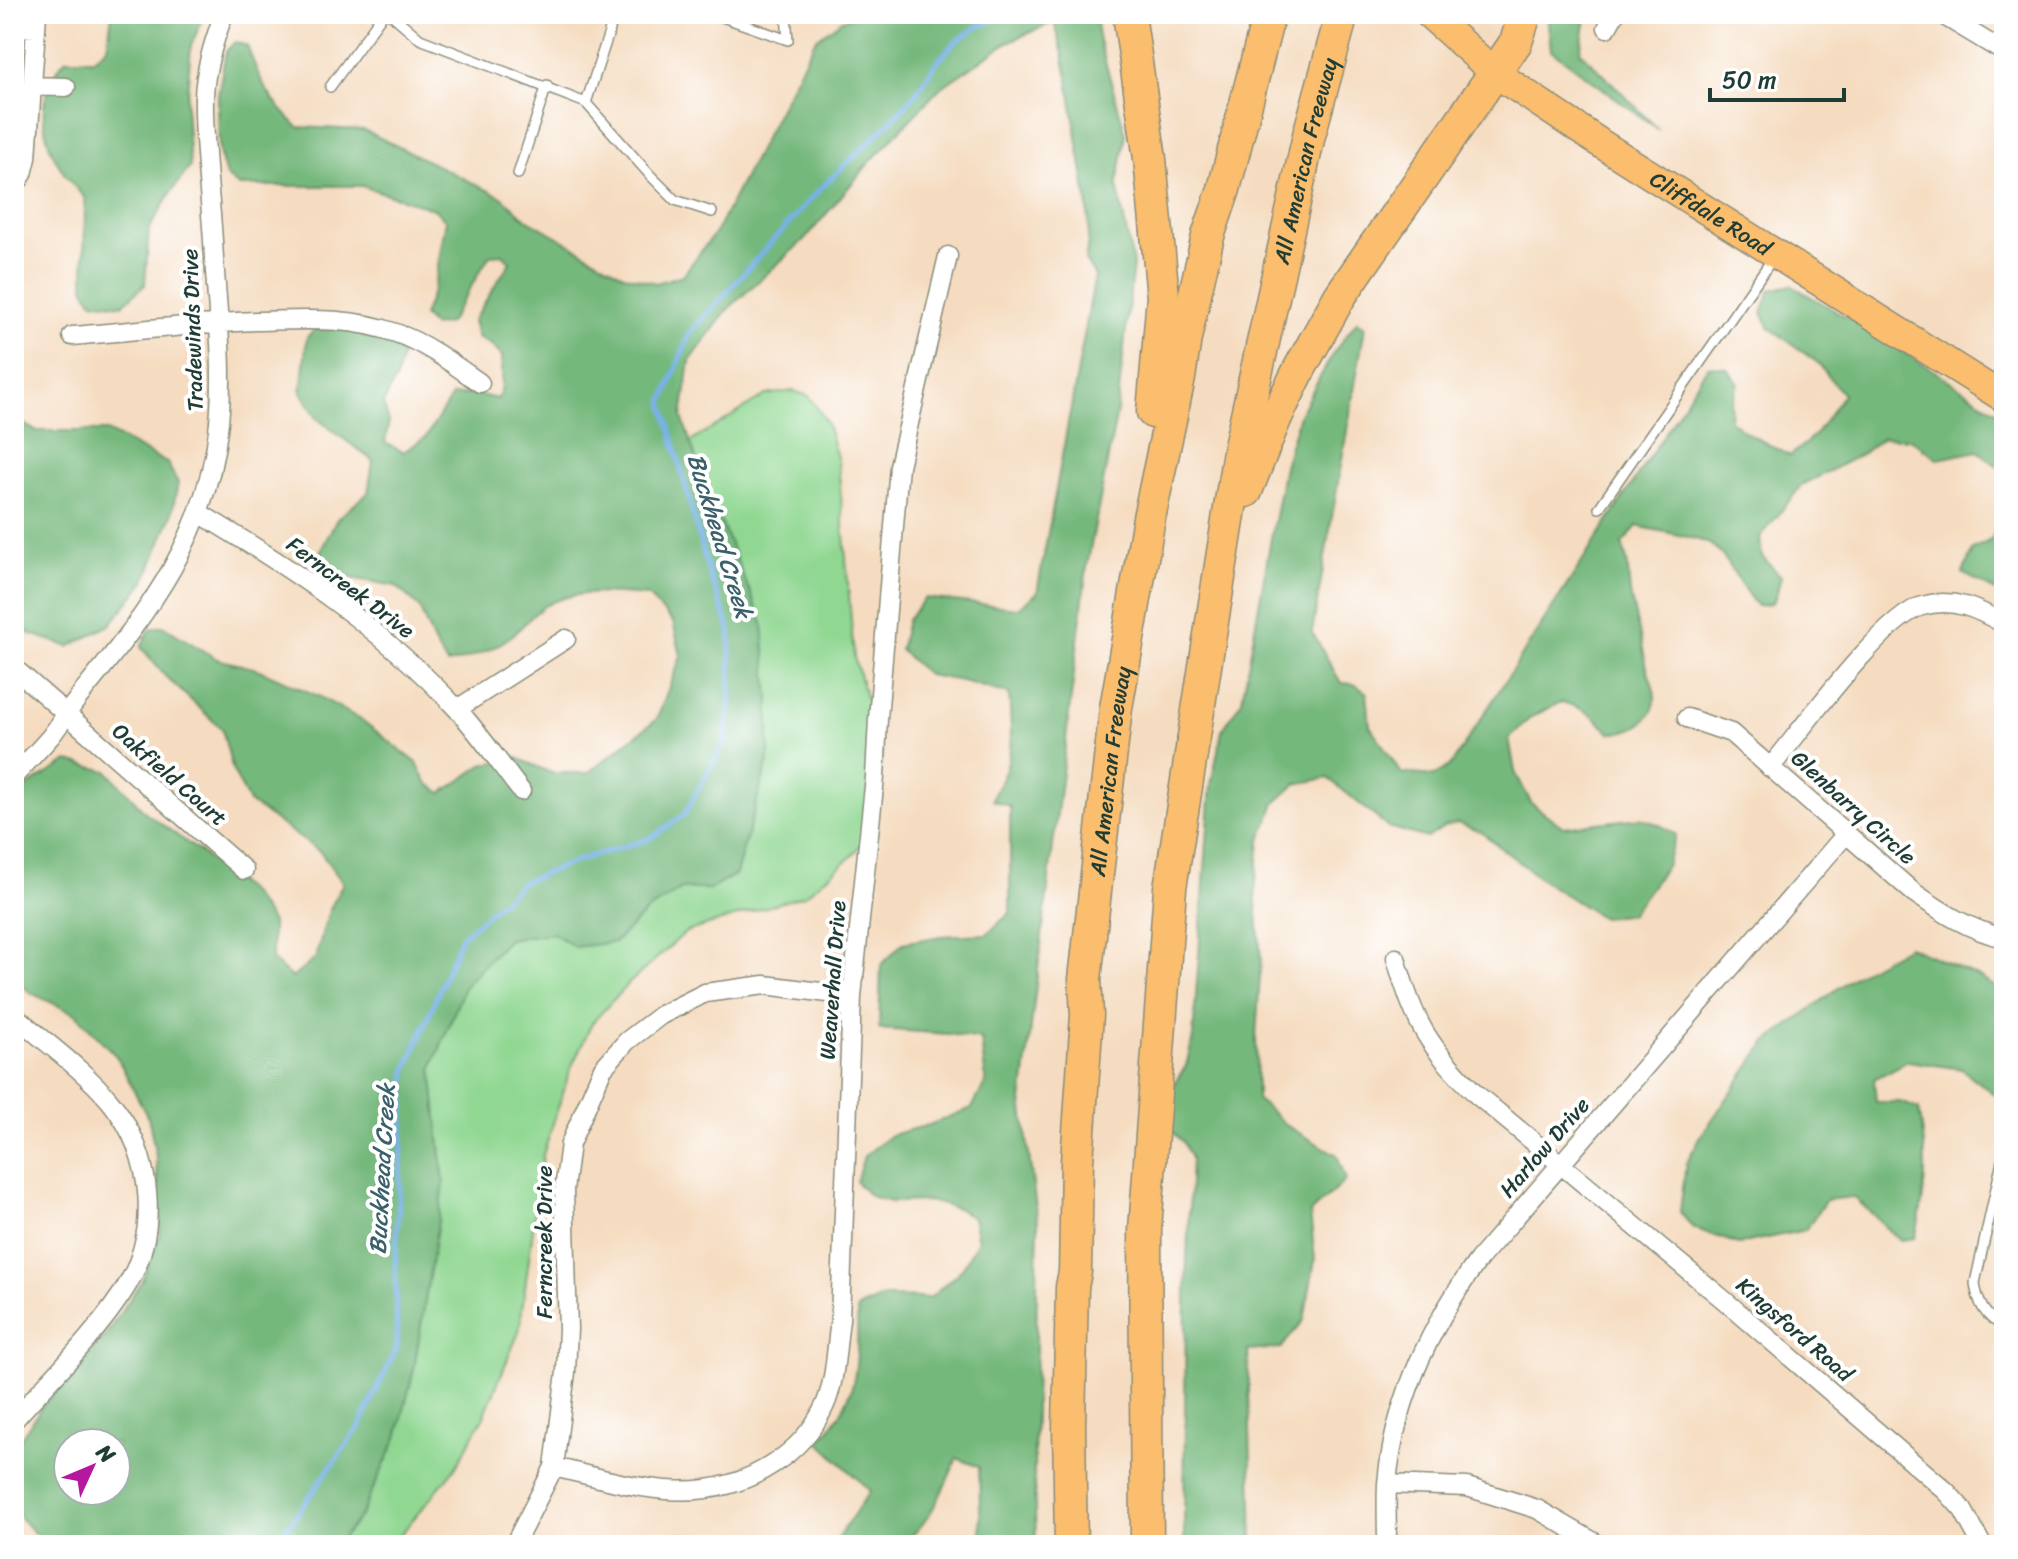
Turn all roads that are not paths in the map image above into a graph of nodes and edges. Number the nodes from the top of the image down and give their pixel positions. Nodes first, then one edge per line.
1 (224, 14) edge
2 (383, 14) edge
3 (391, 14) edge
4 (615, 14) edge
5 (714, 14) edge
6 (786, 14) edge
7 (1129, 14) edge
8 (1269, 14) edge
9 (1342, 14) edge
10 (1429, 14) edge
11 (1525, 14) edge
12 (1942, 14) edge
13 (36, 21) edge
14 (14, 27) edge
15 (2004, 52) edge
16 (1495, 73) junction
17 (547, 85) junction
18 (32, 86) junction
19 (66, 87) dead end
20 (330, 87) dead end
21 (586, 103) junction
22 (518, 174) dead end
23 (14, 187) edge
24 (712, 212) dead end
25 (1775, 254) junction
26 (948, 256) dead end
27 (218, 323) junction
28 (72, 336) dead end
29 (480, 383) dead end
30 (2004, 398) edge
31 (1599, 508) dead end
32 (199, 513) junction
33 (1149, 518) junction
34 (1224, 538) junction
35 (2004, 624) edge
36 (566, 639) dead end
37 (14, 668) edge
38 (457, 709) junction
39 (65, 714) junction
40 (1687, 718) dead end
41 (1770, 768) junction
42 (14, 776) edge
43 (521, 791) dead end
44 (1846, 834) junction
45 (244, 870) dead end
46 (2004, 938) edge
47 (1396, 958) dead end
48 (852, 996) junction
49 (16, 1022) edge
50 (2004, 1152) edge
51 (1561, 1164) junction
52 (2004, 1325) edge
53 (14, 1420) edge
54 (554, 1467) junction
55 (1387, 1484) junction
56 (514, 1545) edge
57 (1071, 1545) edge
58 (1147, 1545) edge
59 (1387, 1545) edge
60 (1599, 1545) edge
61 (1982, 1545) edge

1 - 27 street, Tradewinds Drive
2 - 20 lane
3 - 17 lane
4 - 21 lane
5 - 6 lane
7 - 33 highway
8 - 33 highway, All American Freeway
9 - 34 highway, All American Freeway
10 - 16 main road, Cliffdale Road
11 - 16 highway
12 - 15 street
13 - 14 street
13 - 18 street
16 - 25 main road, Cliffdale Road
16 - 34 highway
17 - 21 lane
17 - 22 lane
18 - 19 street
18 - 23 street
21 - 24 lane
25 - 30 main road, Cliffdale Road
25 - 31 lane
26 - 48 street, Weaverhall Drive
27 - 28 street
27 - 29 street
27 - 32 street, Tradewinds Drive
32 - 38 street, Ferncreek Drive
32 - 39 street, Tradewinds Drive
33 - 57 highway, All American Freeway
34 - 58 highway, All American Freeway
35 - 41 street, Glenbarry Circle
36 - 38 street
37 - 39 street, Oakfield Court
38 - 43 street, Ferncreek Drive
39 - 42 street, Tradewinds Drive
39 - 45 street, Oakfield Court
40 - 41 street
41 - 44 street, Glenbarry Circle
44 - 46 street, Glenbarry Circle
44 - 51 street, Harlow Drive
47 - 51 street, Kingsford Road
48 - 54 street, Ferncreek Drive
48 - 54 street, Weaverhall Drive
49 - 53 street
50 - 52 lane
51 - 55 street, Harlow Drive
51 - 61 street, Kingsford Road
54 - 56 street, Ferncreek Drive
55 - 59 street, Harlow Drive
55 - 60 street

